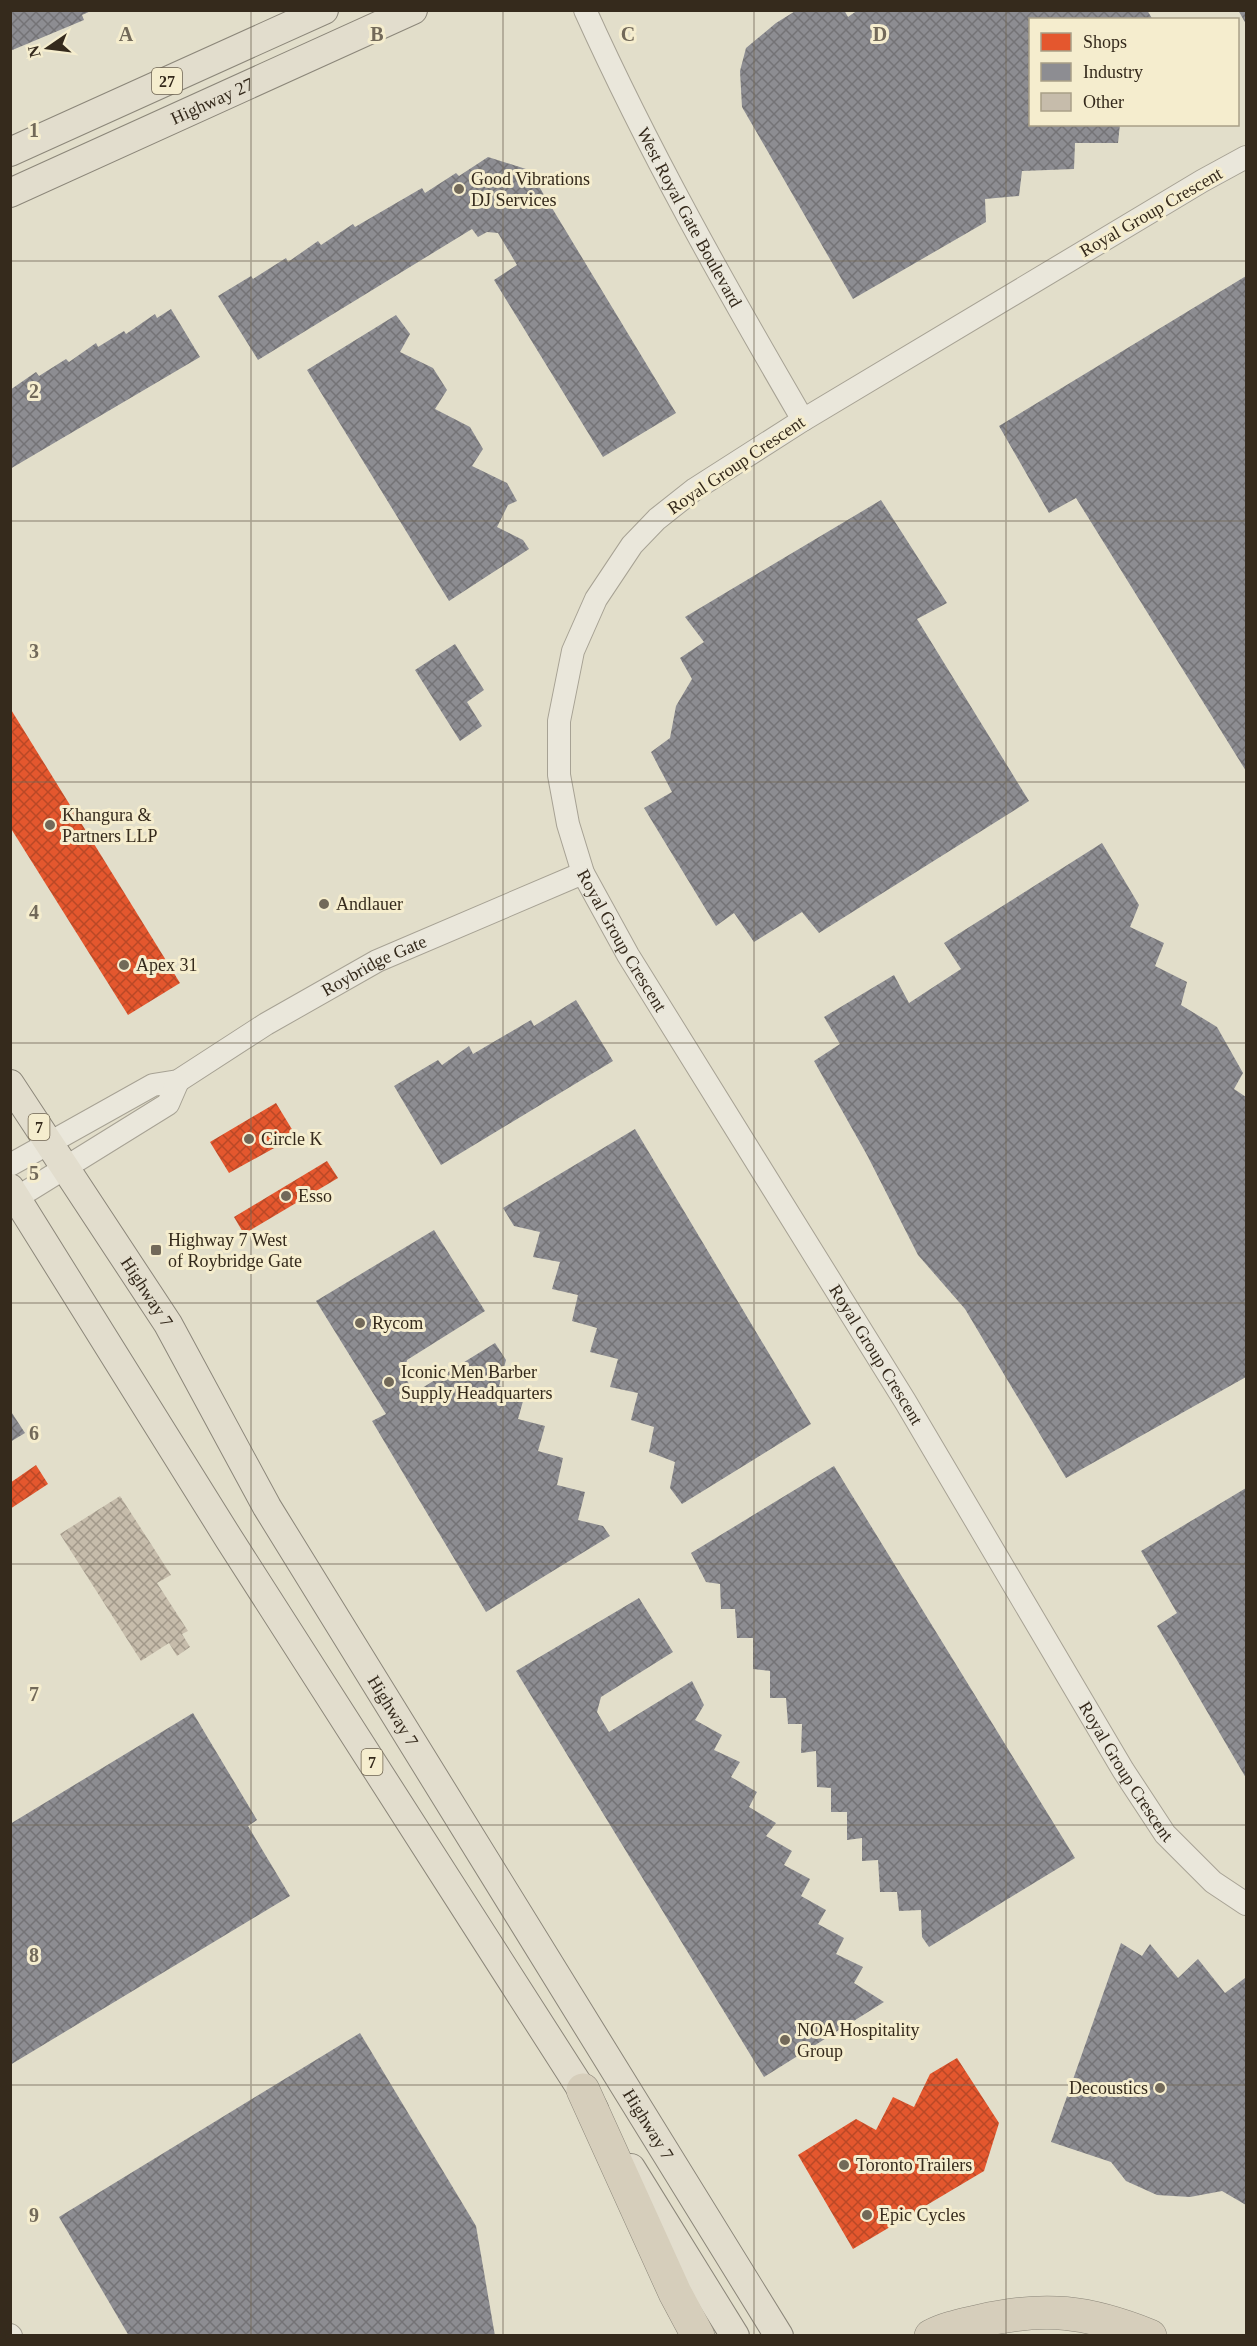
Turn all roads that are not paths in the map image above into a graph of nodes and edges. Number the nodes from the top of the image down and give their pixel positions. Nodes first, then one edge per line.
1 (324, 10) edge
2 (413, 10) edge
3 (585, 10) edge
4 (10, 152) edge
5 (1246, 158) edge
6 (10, 193) edge
7 (803, 420) junction
8 (583, 873) junction
9 (178, 1081) junction
10 (10, 1084) edge
11 (49, 1142) junction
12 (10, 1165) edge
13 (66, 1169) junction
14 (13, 1196) edge
15 (1246, 1904) edge
16 (583, 2090) junction
17 (698, 2336) edge
18 (735, 2336) edge
19 (779, 2336) edge
20 (931, 2336) edge
21 (1150, 2336) edge

1 - 4 main road, Highway 27 / 27
2 - 6 main road, Highway 27 / 27
3 - 7 street, West Royal Gate Boulevard
5 - 7 street, Royal Group Crescent
7 - 8 street, Royal Group Crescent
8 - 9 street, Roybridge Gate
8 - 15 street, Royal Group Crescent
9 - 11 street, Roybridge Gate
9 - 13 street, Roybridge Gate
10 - 11 main road, Highway 7 / 7
11 - 12 street, Roybridge Gate
11 - 13 main road, Highway 7 / 7
13 - 14 street, Roybridge Gate
13 - 19 main road, Highway 7 / 7
14 - 16 main road, Highway 7 / 7
16 - 17 highway
16 - 18 main road, Highway 7 / 7
20 - 21 highway

